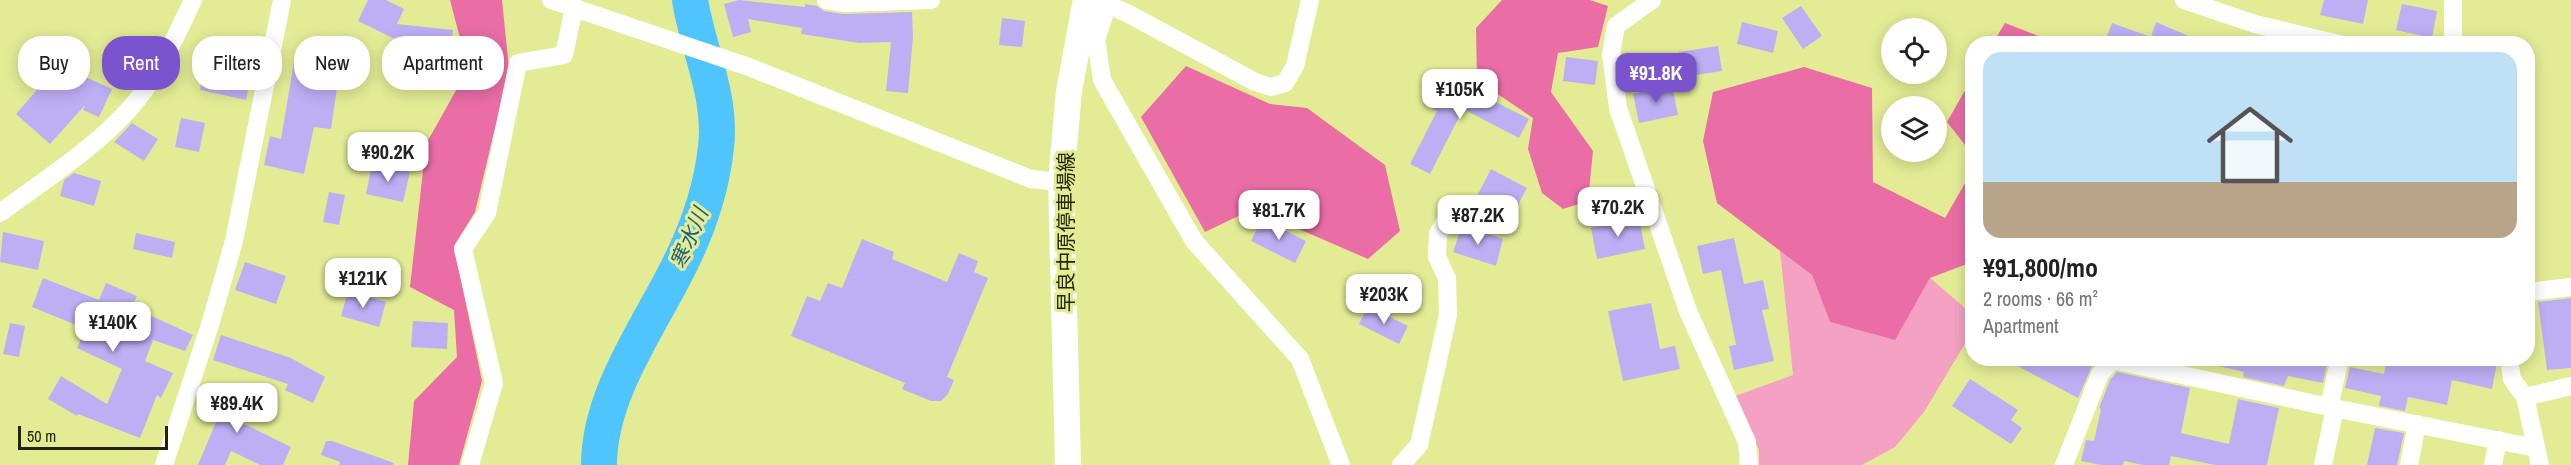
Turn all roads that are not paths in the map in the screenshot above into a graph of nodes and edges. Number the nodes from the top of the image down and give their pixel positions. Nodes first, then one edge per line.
1 (193, 0) edge
2 (282, 0) edge
3 (551, 0) edge
4 (826, 0) edge
5 (930, 0) edge
6 (1310, 0) edge
7 (1652, 0) edge
8 (2184, 0) edge
9 (2453, 0) edge
10 (1096, 1) edge
11 (574, 8) junction
12 (2305, 36) edge
13 (2453, 36) edge
14 (1061, 182) junction
15 (1452, 209) dead end
16 (0, 213) edge
17 (2571, 287) edge
18 (2535, 291) edge
19 (2105, 366) edge
20 (2142, 366) edge
21 (2339, 366) edge
22 (2510, 366) edge
23 (2571, 386) edge
24 (2525, 397) junction
25 (2332, 408) junction
26 (2417, 424) junction
27 (2498, 440) junction
28 (2538, 456) edge
29 (164, 465) edge
30 (470, 465) edge
31 (1068, 465) edge
32 (1341, 465) edge
33 (1401, 465) edge
34 (1749, 465) edge
35 (2064, 465) edge
36 (2323, 465) edge
37 (2409, 465) edge
38 (2493, 465) edge

1 - 16 street
2 - 29 street
3 - 11 street
4 - 5 street
6 - 10 street
7 - 34 street
8 - 12 street
9 - 13 street
10 - 14 main road, 早良中原停車場線
10 - 32 street
11 - 14 street
11 - 30 street
14 - 31 main road, 早良中原停車場線
15 - 33 street
17 - 18 street
19 - 35 street
20 - 25 street
21 - 25 street
22 - 24 street
23 - 24 street
24 - 28 street
25 - 26 street
25 - 36 street
26 - 27 street
26 - 37 street
27 - 28 street
27 - 38 street

